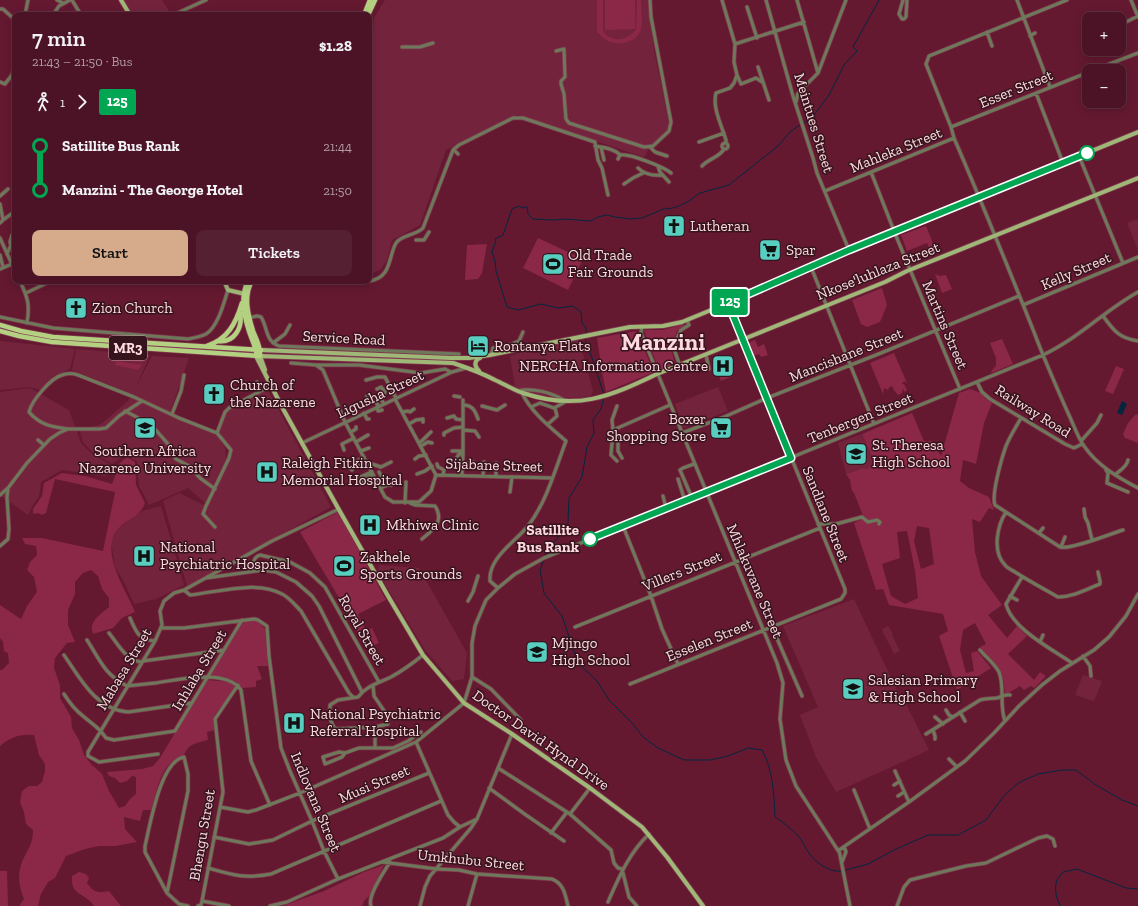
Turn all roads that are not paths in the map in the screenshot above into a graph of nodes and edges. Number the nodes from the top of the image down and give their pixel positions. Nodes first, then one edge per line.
1 (28, 0) edge
2 (57, 0) edge
3 (71, 0) edge
4 (121, 0) edge
5 (206, 0) edge
6 (650, 0) edge
7 (722, 0) edge
8 (766, 0) edge
9 (797, 0) edge
10 (846, 0) edge
11 (903, 0) edge
12 (907, 0) edge
13 (1018, 0) edge
14 (1067, 0) edge
15 (1131, 0) edge
16 (371, 1) edge
17 (63, 3) junction
18 (747, 7) dead end
19 (0, 8) edge
20 (26, 12) edge
21 (55, 12) edge
22 (79, 12) edge
23 (128, 12) edge
24 (180, 12) edge
25 (366, 12) edge
26 (369, 12) edge
27 (12, 17) edge
28 (1138, 17) edge
29 (1024, 18) junction
30 (804, 22) junction
31 (1126, 22) edge
32 (775, 32) junction
33 (987, 32) junction
34 (1035, 33) dead end
35 (1030, 36) junction
36 (757, 38) junction
37 (433, 43) dead end
38 (735, 44) junction
39 (992, 46) dead end
40 (402, 47) dead end
41 (556, 51) dead end
42 (1138, 53) edge
43 (1109, 64) edge
44 (758, 67) dead end
45 (12, 72) edge
46 (818, 73) junction
47 (1082, 74) edge
48 (737, 75) junction
49 (0, 82) edge
50 (762, 82) junction
51 (1050, 87) junction
52 (1036, 93) junction
53 (769, 100) dead end
54 (796, 104) junction
55 (951, 127) junction
56 (1138, 132) edge
57 (724, 133) junction
58 (954, 138) junction
59 (699, 142) dead end
60 (595, 146) junction
61 (601, 147) junction
62 (650, 147) junction
63 (453, 150) junction
64 (458, 154) dead end
65 (667, 156) dead end
66 (1079, 156) junction
67 (604, 160) dead end
68 (1063, 163) junction
69 (655, 164) junction
70 (702, 166) dead end
71 (638, 168) dead end
72 (871, 172) junction
73 (643, 173) junction
74 (671, 173) dead end
75 (663, 175) junction
76 (1138, 178) edge
77 (669, 182) dead end
78 (624, 184) dead end
79 (8, 188) dead end
80 (825, 191) junction
81 (608, 195) dead end
82 (0, 196) edge
83 (1094, 196) junction
84 (979, 197) junction
85 (0, 204) edge
86 (12, 213) edge
87 (3, 220) junction
88 (0, 223) edge
89 (429, 232) dead end
90 (895, 232) junction
91 (12, 235) dead end
92 (996, 236) junction
93 (0, 238) edge
94 (416, 240) dead end
95 (12, 243) edge
96 (12, 246) edge
97 (849, 250) junction
98 (7, 254) junction
99 (0, 255) edge
100 (1138, 257) edge
101 (1123, 263) junction
102 (12, 264) joint
103 (811, 267) junction
104 (2, 268) edge
105 (911, 270) junction
106 (372, 280) edge
107 (23, 284) edge
108 (45, 284) edge
109 (225, 284) edge
110 (247, 284) edge
111 (250, 284) edge
112 (228, 290) junction
113 (1138, 292) edge
114 (26, 293) junction
115 (245, 294) junction
116 (1019, 296) junction
117 (243, 302) junction
118 (728, 303) junction
119 (827, 305) junction
120 (1023, 305) junction
121 (0, 316) edge
122 (1103, 316) junction
123 (248, 318) junction
124 (687, 320) junction
125 (27, 323) junction
126 (0, 325) edge
127 (290, 325) dead end
128 (642, 326) junction
129 (936, 330) junction
130 (0, 331) edge
131 (523, 332) dead end
132 (742, 340) junction
133 (1138, 341) edge
134 (273, 343) junction
135 (204, 347) junction
136 (258, 350) junction
137 (459, 354) dead end
138 (1043, 354) junction
139 (491, 355) junction
140 (258, 356) junction
141 (706, 356) junction
142 (291, 364) dead end
143 (316, 365) junction
144 (851, 365) junction
145 (680, 366) junction
146 (468, 368) junction
147 (710, 369) dead end
148 (451, 372) junction
149 (658, 374) junction
150 (184, 375) dead end
151 (488, 376) junction
152 (366, 380) dead end
153 (257, 382) dead end
154 (977, 382) junction
155 (272, 385) junction
156 (376, 389) dead end
157 (960, 389) junction
158 (259, 392) junction
159 (520, 392) junction
160 (367, 396) dead end
161 (454, 396) dead end
162 (460, 396) dead end
163 (395, 398) junction
164 (767, 398) junction
165 (463, 400) dead end
166 (142, 401) junction
167 (566, 401) junction
168 (384, 404) junction
169 (463, 405) junction
170 (505, 405) dead end
171 (670, 405) junction
172 (378, 406) junction
173 (482, 406) dead end
174 (617, 406) dead end
175 (531, 407) junction
176 (555, 408) junction
177 (414, 409) dead end
178 (382, 410) dead end
179 (125, 411) junction
180 (402, 412) junction
181 (364, 413) junction
182 (172, 414) junction
183 (1101, 416) dead end
184 (447, 418) dead end
185 (1021, 418) junction
186 (369, 419) dead end
187 (478, 419) dead end
188 (463, 420) junction
189 (345, 422) junction
190 (423, 422) dead end
191 (409, 424) junction
192 (548, 424) junction
193 (874, 424) junction
194 (356, 427) dead end
195 (463, 428) junction
196 (68, 429) junction
197 (613, 430) junction
198 (351, 432) junction
199 (431, 432) dead end
200 (217, 433) junction
201 (682, 433) junction
202 (368, 435) dead end
203 (444, 435) dead end
204 (618, 435) dead end
205 (478, 437) dead end
206 (354, 438) junction
207 (38, 440) dead end
208 (302, 442) junction
209 (356, 442) junction
210 (432, 442) dead end
211 (1082, 443) junction
212 (420, 444) junction
213 (44, 445) junction
214 (369, 448) dead end
215 (344, 450) dead end
216 (361, 451) junction
217 (452, 451) dead end
218 (463, 453) junction
219 (426, 455) junction
220 (622, 458) dead end
221 (791, 458) junction
222 (365, 459) junction
223 (414, 459) dead end
224 (1128, 460) dead end
225 (456, 461) dead end
226 (617, 461) dead end
227 (355, 462) dead end
228 (391, 462) dead end
229 (473, 462) dead end
230 (484, 462) dead end
231 (496, 463) dead end
232 (437, 464) dead end
233 (463, 464) junction
234 (694, 464) junction
235 (369, 465) junction
236 (432, 466) junction
237 (1105, 468) junction
238 (352, 470) dead end
239 (379, 472) dead end
240 (373, 473) junction
241 (417, 474) dead end
242 (462, 474) junction
243 (436, 475) junction
244 (443, 475) junction
245 (1114, 475) junction
246 (483, 476) junction
247 (496, 476) junction
248 (512, 477) junction
249 (355, 478) dead end
250 (552, 478) junction
251 (678, 479) dead end
252 (377, 480) junction
253 (406, 482) dead end
254 (360, 484) dead end
255 (392, 485) dead end
256 (8, 488) junction
257 (381, 488) junction
258 (1138, 488) edge
259 (215, 489) junction
260 (510, 492) dead end
261 (1128, 492) dead end
262 (706, 493) junction
263 (0, 495) edge
264 (663, 496) dead end
265 (692, 498) junction
266 (685, 501) junction
267 (405, 502) junction
268 (410, 503) junction
269 (666, 508) junction
270 (339, 509) junction
271 (1084, 510) dead end
272 (1006, 512) junction
273 (818, 524) junction
274 (880, 524) dead end
275 (623, 526) junction
276 (215, 527) dead end
277 (1116, 527) dead end
278 (820, 528) junction
279 (1043, 528) dead end
280 (1122, 530) dead end
281 (1118, 532) junction
282 (1039, 533) junction
283 (1065, 537) dead end
284 (1085, 537) dead end
285 (422, 538) dead end
286 (1092, 540) junction
287 (1087, 542) junction
288 (0, 546) edge
289 (1061, 548) junction
290 (735, 562) junction
291 (254, 571) junction
292 (1098, 572) dead end
293 (478, 576) dead end
294 (1022, 577) junction
295 (204, 578) junction
296 (498, 588) junction
297 (184, 590) junction
298 (1138, 594) edge
299 (651, 596) junction
300 (1010, 596) junction
301 (841, 599) joint
302 (1017, 600) dead end
303 (468, 601) dead end
304 (130, 618) dead end
305 (242, 620) junction
306 (575, 627) dead end
307 (772, 627) junction
308 (161, 628) junction
309 (764, 630) junction
310 (109, 633) dead end
311 (1043, 635) dead end
312 (87, 640) dead end
313 (155, 641) junction
314 (1040, 642) junction
315 (224, 650) junction
316 (980, 650) dead end
317 (64, 655) dead end
318 (423, 655) junction
319 (1083, 656) junction
320 (142, 662) junction
321 (1072, 663) junction
322 (678, 664) junction
323 (1091, 676) dead end
324 (208, 677) junction
325 (472, 677) junction
326 (379, 682) junction
327 (630, 684) dead end
328 (238, 685) junction
329 (373, 685) junction
330 (127, 686) junction
331 (362, 692) junction
332 (64, 694) dead end
333 (1010, 695) dead end
334 (802, 696) dead end
335 (354, 697) junction
336 (1001, 697) junction
337 (191, 703) junction
338 (464, 703) junction
339 (113, 709) junction
340 (946, 710) dead end
341 (960, 712) junction
342 (935, 717) dead end
343 (953, 717) junction
344 (521, 720) dead end
345 (1007, 720) junction
346 (964, 721) dead end
347 (944, 725) junction
348 (375, 726) junction
349 (101, 729) junction
350 (933, 730) junction
351 (421, 732) dead end
352 (512, 734) junction
353 (926, 734) dead end
354 (935, 739) dead end
355 (416, 742) junction
356 (375, 747) junction
357 (345, 752) junction
358 (335, 753) junction
359 (158, 754) dead end
360 (337, 759) junction
361 (949, 759) dead end
362 (957, 767) junction
363 (498, 768) junction
364 (896, 771) dead end
365 (960, 771) dead end
366 (429, 773) junction
367 (900, 780) junction
368 (894, 785) dead end
369 (490, 788) junction
370 (590, 788) junction
371 (854, 790) dead end
372 (904, 792) junction
373 (300, 793) junction
374 (898, 796) dead end
375 (441, 801) junction
376 (909, 802) junction
377 (270, 805) junction
378 (220, 807) junction
379 (566, 812) junction
380 (570, 814) junction
381 (477, 819) junction
382 (312, 821) junction
383 (460, 827) junction
384 (870, 829) junction
385 (551, 833) junction
386 (649, 834) junction
387 (214, 837) junction
388 (564, 840) dead end
389 (849, 843) junction
390 (1055, 846) dead end
391 (324, 851) junction
392 (840, 851) junction
393 (845, 852) junction
394 (381, 861) junction
395 (390, 862) junction
396 (843, 863) junction
397 (208, 868) junction
398 (437, 869) junction
399 (622, 869) junction
400 (477, 874) junction
401 (338, 879) junction
402 (167, 892) junction
403 (202, 901) junction
404 (608, 902) dead end
405 (188, 906) edge
406 (198, 906) edge
407 (230, 906) edge
408 (270, 906) edge
409 (371, 906) edge
410 (420, 906) edge
411 (468, 906) edge
412 (568, 906) edge
413 (636, 906) edge
414 (703, 906) edge
415 (850, 906) edge
416 (897, 906) edge

1 - 20 street
2 - 17 street
3 - 17 street
3 - 22 street
4 - 23 main road
5 - 24 street
6 - 62 street
7 - 38 street
8 - 32 street, Meintues Street
9 - 30 street
10 - 46 street
11 - 12 street
13 - 29 street
14 - 29 street
15 - 28 street
16 - 25 highway
16 - 26 highway
17 - 21 street
18 - 36 street
19 - 27 street
28 - 31 street
29 - 33 street
29 - 35 street
30 - 32 street
30 - 46 street
32 - 36 street
32 - 54 street, Meintues Street
33 - 39 street
33 - 55 street
34 - 35 street
35 - 51 street
36 - 38 street
37 - 40 street
38 - 48 street
41 - 62 street
42 - 43 street, Esser Street
44 - 50 street
45 - 49 street
46 - 54 street
47 - 51 street, Esser Street
48 - 50 street
48 - 57 street
50 - 53 street
51 - 52 street, Esser Street
52 - 55 street, Esser Street
52 - 68 street
54 - 80 street, Meintues Street
55 - 58 street
56 - 66 main road
57 - 59 street
57 - 70 street
58 - 72 street, Mahleka Street
58 - 84 street
60 - 61 street
60 - 63 street
60 - 81 street
61 - 67 street
61 - 69 street
62 - 65 street
63 - 64 street
63 - 106 street
66 - 68 main road
66 - 83 street
68 - 84 main road
69 - 74 street
69 - 75 street
71 - 73 street
72 - 80 street, Mahleka Street
72 - 90 street
73 - 75 street
73 - 78 street
75 - 77 street
76 - 83 main road, Nkose'luhlaza Street
79 - 82 street
80 - 97 street, Meintues Street
83 - 92 main road, Nkose'luhlaza Street
83 - 101 street
84 - 90 main road
84 - 92 street
85 - 87 street
86 - 87 street
87 - 88 street
89 - 94 street
90 - 97 main road
90 - 105 street, Martins Street
91 - 95 street
92 - 105 main road, Nkose'luhlaza Street
92 - 116 street
93 - 98 street
96 - 98 street
97 - 103 main road
98 - 102 street
99 - 104 street
100 - 101 street, Kelly Street
101 - 120 street, Kelly Street
102 - 104 street
103 - 118 main road
103 - 119 street
105 - 119 main road, Nkose'luhlaza Street
105 - 129 street, Martins Street
107 - 114 street
108 - 114 street
109 - 112 main road
110 - 115 highway
111 - 115 highway
112 - 115 main road
112 - 125 street
113 - 122 street, Tenbergen Street
114 - 125 street
115 - 117 highway
115 - 123 highway
116 - 120 street
116 - 129 street, Mancishane Street
117 - 123 highway
117 - 135 highway
118 - 124 main road
118 - 132 street, Sandlane Street
119 - 132 main road, Nkose'luhlaza Street
119 - 144 street
120 - 138 street
121 - 125 street
122 - 133 street
122 - 138 street, Tenbergen Street
123 - 134 street
123 - 136 highway
124 - 128 main road
124 - 145 street
126 - 135 highway, MR3
127 - 134 street
128 - 139 main road
128 - 149 street, Mhlakuvane Street
129 - 144 street, Mancishane Street
129 - 157 street, Martins Street
130 - 140 highway, MR3
131 - 139 street
132 - 141 main road, Nkose'luhlaza Street
132 - 164 street, Sandlane Street
134 - 137 street, Service Road
135 - 136 highway, MR3
136 - 139 main road
136 - 140 highway
138 - 154 street, Tenbergen Street
138 - 211 street
139 - 151 main road
140 - 146 main road, Nkose'luhlaza Street
140 - 155 main road, Doctor David Hynd Drive
141 - 145 main road, Nkose'luhlaza Street
141 - 147 street
142 - 143 street
143 - 148 street
143 - 189 street
144 - 164 street, Mancishane Street
144 - 193 street
145 - 149 main road, Nkose'luhlaza Street
146 - 148 street, Ligusha Street
146 - 151 main road, Nkose'luhlaza Street
148 - 163 street, Ligusha Street
149 - 167 main road, Nkose'luhlaza Street
149 - 171 street, Mhlakuvane Street
150 - 182 street
151 - 159 main road, Nkose'luhlaza Street
152 - 163 street
153 - 158 street
154 - 157 street, Tenbergen Street
154 - 185 street, Railway Road
155 - 158 street
155 - 208 main road, Doctor David Hynd Drive
156 - 168 street
157 - 193 street, Tenbergen Street
158 - 200 street
159 - 167 main road, Nkose'luhlaza Street
159 - 175 street
160 - 172 street
161 - 162 street
163 - 168 street, Ligusha Street
163 - 180 street
164 - 201 street, Mancishane Street
164 - 221 street, Sandlane Street
165 - 169 street
166 - 179 street
166 - 182 street
166 - 196 street
167 - 176 street
168 - 172 street, Ligusha Street
169 - 187 street
169 - 188 street
170 - 173 street
171 - 197 street
171 - 201 street, Mhlakuvane Street
172 - 178 street
172 - 181 street, Ligusha Street
174 - 197 street
175 - 176 street
175 - 192 street
176 - 192 street
177 - 180 street
179 - 196 street
179 - 259 street
180 - 191 street
181 - 186 street
181 - 189 street, Ligusha Street
182 - 200 street
183 - 211 street
184 - 188 street
185 - 211 street, Railway Road
185 - 272 street
188 - 195 street
189 - 198 street
189 - 208 street, Ligusha Street
190 - 191 street
191 - 212 street
192 - 250 street
193 - 221 street, Tenbergen Street
194 - 198 street
195 - 203 street
195 - 205 street
195 - 218 street
196 - 213 street
197 - 226 street
198 - 206 street
199 - 212 street
200 - 259 street
201 - 234 street, Mhlakuvane Street
202 - 209 street
204 - 220 street
206 - 209 street
206 - 215 street
207 - 213 street
208 - 270 main road, Doctor David Hynd Drive
209 - 216 street
210 - 212 street
211 - 237 street
212 - 219 street
213 - 256 street
214 - 216 street
216 - 222 street
217 - 218 street
218 - 225 street
218 - 233 street
219 - 223 street
219 - 236 street
221 - 262 street, Tenbergen Street
221 - 273 street, Sandlane Street
222 - 227 street
222 - 235 street
222 - 238 street
224 - 245 street
228 - 235 street
229 - 233 street
230 - 246 street
231 - 247 street
232 - 244 street
233 - 242 street
234 - 262 street, Mhlakuvane Street
234 - 265 street
235 - 240 street
236 - 241 street
236 - 243 street
237 - 245 street
237 - 261 street
239 - 252 street
240 - 249 street
240 - 252 street
240 - 254 street
242 - 244 street, Sijabane Street
242 - 246 street, Sijabane Street
243 - 244 street, Sijabane Street
243 - 268 street
245 - 258 street
246 - 247 street, Sijabane Street
247 - 248 street, Sijabane Street
248 - 250 street, Sijabane Street
248 - 260 street
250 - 296 street
251 - 266 street
252 - 257 street
253 - 267 street
255 - 257 street
256 - 263 street
256 - 288 street
257 - 267 street
259 - 276 street
262 - 265 street, Tenbergen Street
262 - 290 street, Mhlakuvane Street
264 - 269 street
265 - 266 street, Tenbergen Street
266 - 269 street, Tenbergen Street
267 - 268 street
268 - 285 street
269 - 275 street, Tenbergen Street
270 - 295 street, Mabasa Street
270 - 318 main road, Doctor David Hynd Drive
271 - 286 street
272 - 282 street
272 - 294 street
273 - 274 street
273 - 278 street, Sandlane Street
275 - 296 street, Tenbergen Street
275 - 299 street
277 - 281 street
278 - 290 street, Villers Street
278 - 301 street, Sandlane Street
279 - 282 street
280 - 281 street
281 - 286 street
282 - 289 street
283 - 289 street
284 - 287 street
286 - 287 street
287 - 289 street
290 - 299 street, Villers Street
290 - 309 street, Mhlakuvane Street
291 - 295 street
291 - 326 street, Royal Street
291 - 331 street
292 - 294 street
293 - 303 street
294 - 300 street
295 - 297 street, Mabasa Street
296 - 325 street, Tenbergen Street
297 - 308 street, Mabasa Street
297 - 335 street
298 - 319 street
299 - 306 street, Villers Street
299 - 322 street
300 - 302 street
300 - 314 street
301 - 307 street, Esselen Street
304 - 313 street
305 - 308 street, Indlovana Street
305 - 315 street, Inhlaba Street
305 - 373 street, Indlovana Street
307 - 309 street, Esselen Street
307 - 334 street
308 - 313 street, Mabasa Street
309 - 322 street, Esselen Street
309 - 392 street, Mhlakuvane Street
310 - 320 street
311 - 314 street
312 - 330 street
313 - 320 street, Mabasa Street
314 - 321 street
315 - 320 street
315 - 324 street, Inhlaba Street
316 - 336 street
317 - 339 street
318 - 326 street
318 - 338 main road, Doctor David Hynd Drive
319 - 321 street
319 - 323 street
320 - 330 street, Mabasa Street
321 - 345 street
322 - 327 street, Esselen Street
324 - 328 street
324 - 330 street
324 - 337 street, Inhlaba Street
325 - 338 street, Tenbergen Street
325 - 344 street
326 - 329 street
328 - 377 street
328 - 378 street, Bhengu Street
329 - 331 street
329 - 348 street
330 - 339 street, Mabasa Street
331 - 335 street
332 - 349 street
333 - 336 street
335 - 348 street
336 - 341 street
336 - 345 street
337 - 339 street
337 - 349 street, Inhlaba Street
338 - 352 main road, Doctor David Hynd Drive
338 - 355 street
339 - 349 street, Mabasa Street
340 - 343 street
341 - 343 street
341 - 346 street
342 - 347 street
343 - 347 street
345 - 362 street
347 - 350 street
348 - 356 street
349 - 359 street, Mabasa Street
350 - 353 street
350 - 354 street
351 - 356 street
352 - 363 street
352 - 370 main road, Doctor David Hynd Drive
355 - 366 street
355 - 373 street
356 - 357 street
357 - 358 street
357 - 360 street
358 - 360 street
358 - 360 street
361 - 362 street
362 - 365 street
362 - 376 street
363 - 369 street
363 - 379 street
364 - 367 street
366 - 375 street
366 - 382 street, Musi Street
367 - 368 street
367 - 372 street
369 - 381 street
369 - 385 street
370 - 380 street
370 - 386 main road, Doctor David Hynd Drive
371 - 384 street
372 - 374 street
372 - 376 street
373 - 377 street
373 - 382 street, Indlovana Street
375 - 383 street
375 - 391 street
376 - 384 street
377 - 378 street
378 - 387 street, Bhengu Street
379 - 380 street
379 - 385 street
380 - 399 street
381 - 383 street
381 - 398 street
382 - 387 street, Musi Street
382 - 391 street, Indlovana Street
383 - 394 street
384 - 389 street
385 - 388 street
386 - 399 street
386 - 414 main road, Doctor David Hynd Drive
387 - 397 street, Bhengu Street
389 - 392 street
389 - 393 street
390 - 416 street
391 - 397 street
391 - 401 street, Indlovana Street
392 - 393 street
392 - 393 street, Mhlakuvane Street
392 - 396 street
393 - 396 street
394 - 395 street, Umkhubu Street
394 - 401 street
395 - 398 street, Umkhubu Street
395 - 409 street
396 - 415 street
397 - 403 street, Bhengu Street
398 - 400 street, Umkhubu Street
398 - 410 street
399 - 404 street
399 - 413 street
400 - 411 street
400 - 412 street, Umkhubu Street
401 - 408 street
402 - 402 street
402 - 405 street
403 - 406 street
403 - 407 street

